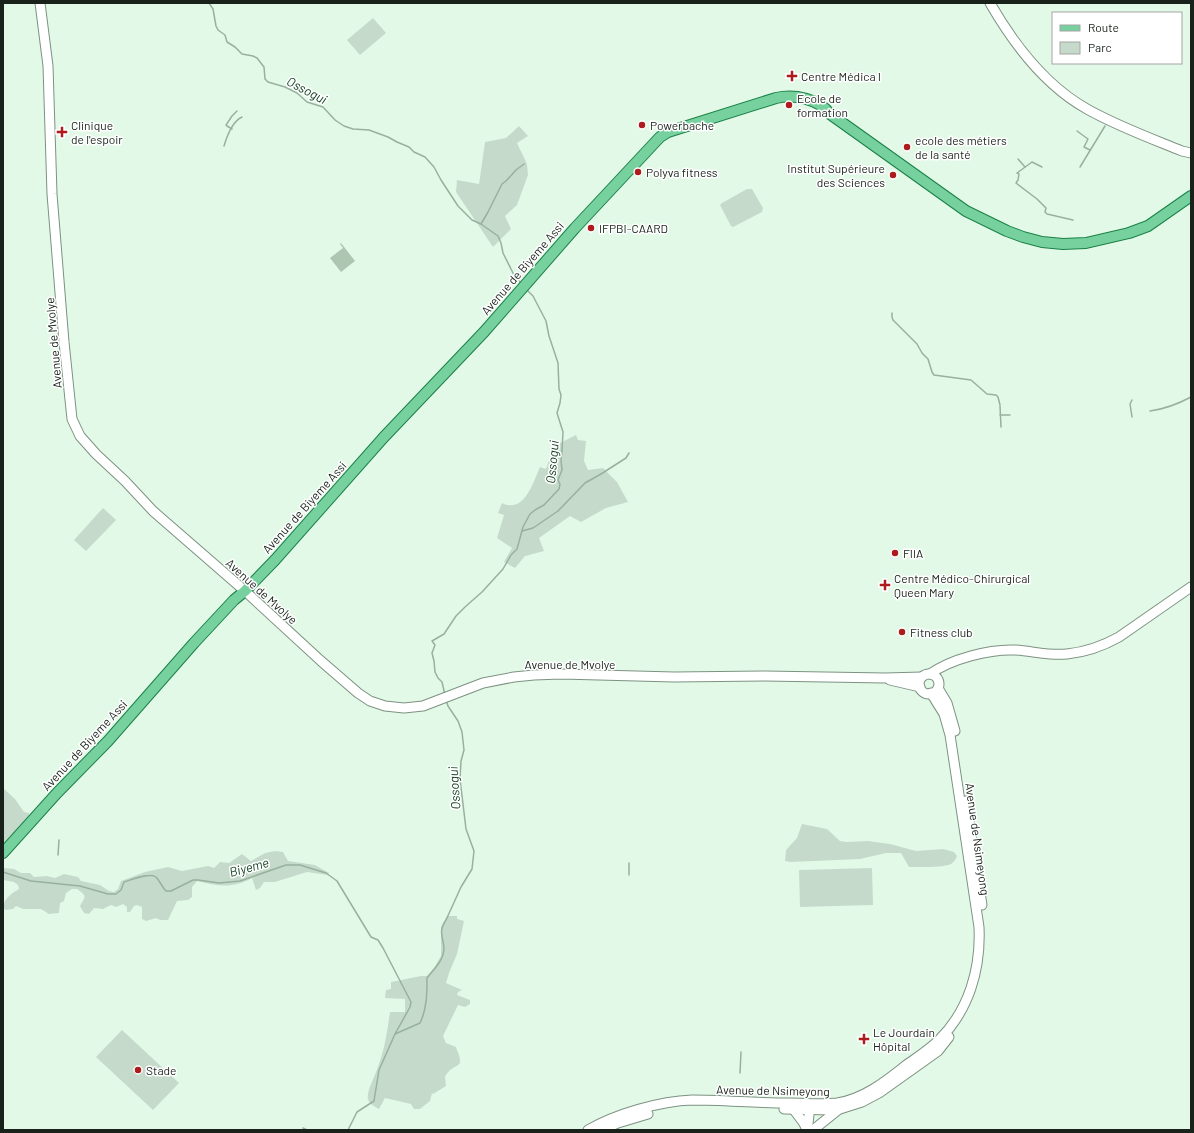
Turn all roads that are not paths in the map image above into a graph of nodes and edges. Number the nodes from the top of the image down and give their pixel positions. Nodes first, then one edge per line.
1 (40, 3) edge
2 (990, 3) edge
3 (1186, 152) edge
4 (1191, 157) edge
5 (1191, 196) edge
6 (1191, 587) edge
7 (245, 591) junction
8 (885, 678) junction
9 (932, 682) junction
10 (3, 853) edge
11 (814, 1107) junction
12 (840, 1109) junction
13 (794, 1110) junction
14 (588, 1130) edge
15 (602, 1130) edge
16 (810, 1130) edge

1 - 7 main road, Avenue de Mvolye
2 - 3 main road
3 - 4 main road
5 - 7 main road, Avenue de Biyeme Assi
6 - 9 main road
7 - 8 main road, Avenue de Mvolye
7 - 10 main road, Avenue de Biyeme Assi
8 - 9 main road, Avenue de Mvolye
8 - 9 main road, Avenue de Mvolye
9 - 11 main road, Avenue de Nsimeyong
9 - 12 main road, Avenue de Nsimeyong
11 - 12 main road, Avenue de Nsimeyong
11 - 13 main road, Avenue de Nsimeyong
11 - 14 main road, Avenue de Nsimeyong
11 - 16 main road
12 - 16 main road
13 - 15 main road, Avenue de Nsimeyong
13 - 16 main road

